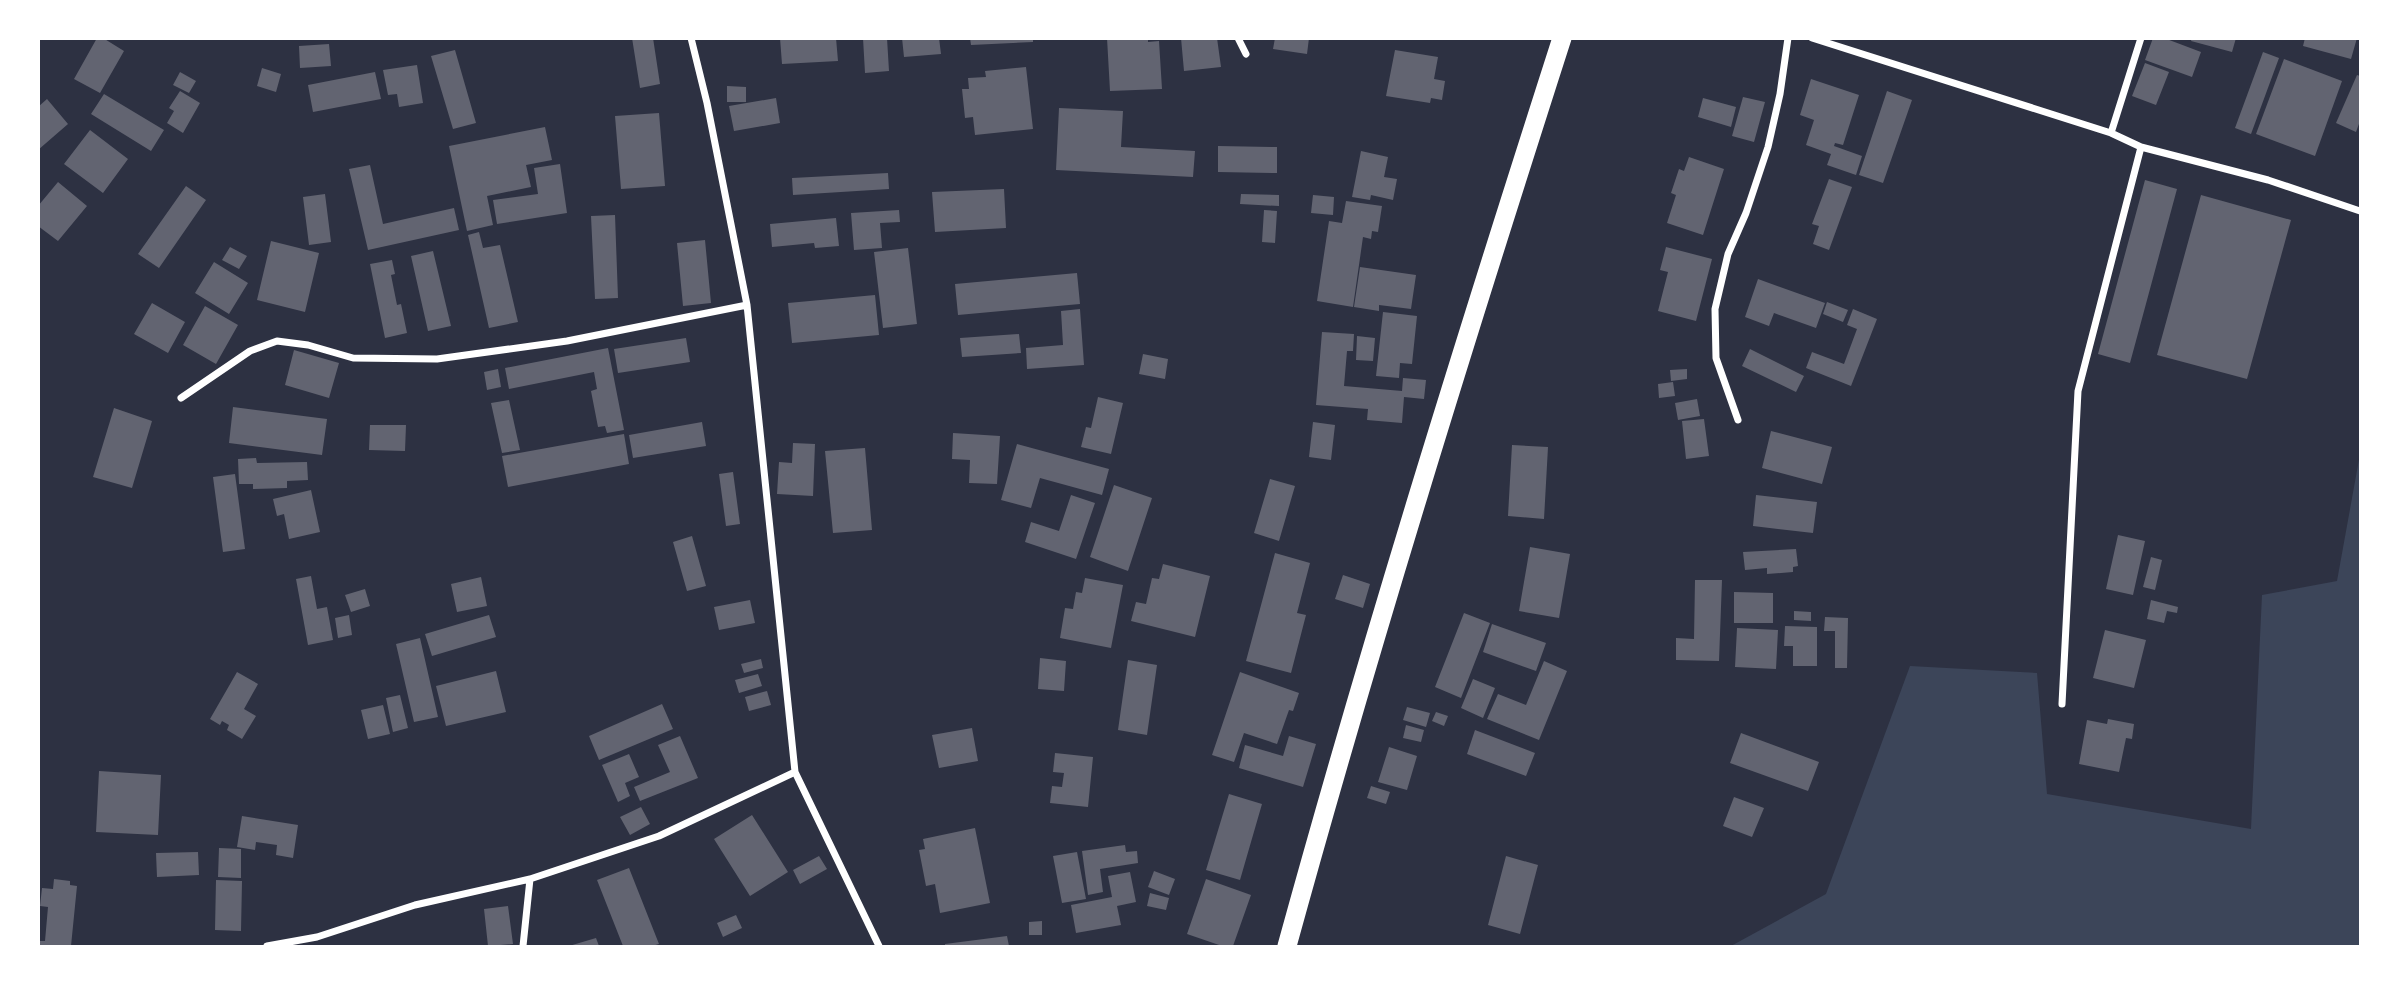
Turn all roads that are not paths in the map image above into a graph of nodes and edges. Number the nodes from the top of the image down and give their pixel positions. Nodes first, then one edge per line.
1 (691, 38) edge
2 (1238, 38) edge
3 (1562, 38) edge
4 (1788, 38) edge
5 (1812, 38) edge
6 (2141, 38) edge
7 (1246, 54) dead end
8 (2111, 134) junction
9 (2141, 147) junction
10 (2361, 211) edge
11 (747, 305) junction
12 (181, 398) dead end
13 (1738, 420) dead end
14 (2062, 704) dead end
15 (794, 772) junction
16 (530, 879) junction
17 (267, 947) edge
18 (523, 947) edge
19 (879, 947) edge
20 (1287, 947) edge

1 - 11 street
2 - 7 street
3 - 20 highway
4 - 13 street
5 - 8 street
6 - 8 street
8 - 9 street
9 - 10 street
9 - 14 street
11 - 12 street
11 - 15 street
15 - 16 street
15 - 19 street
16 - 17 street
16 - 18 street

